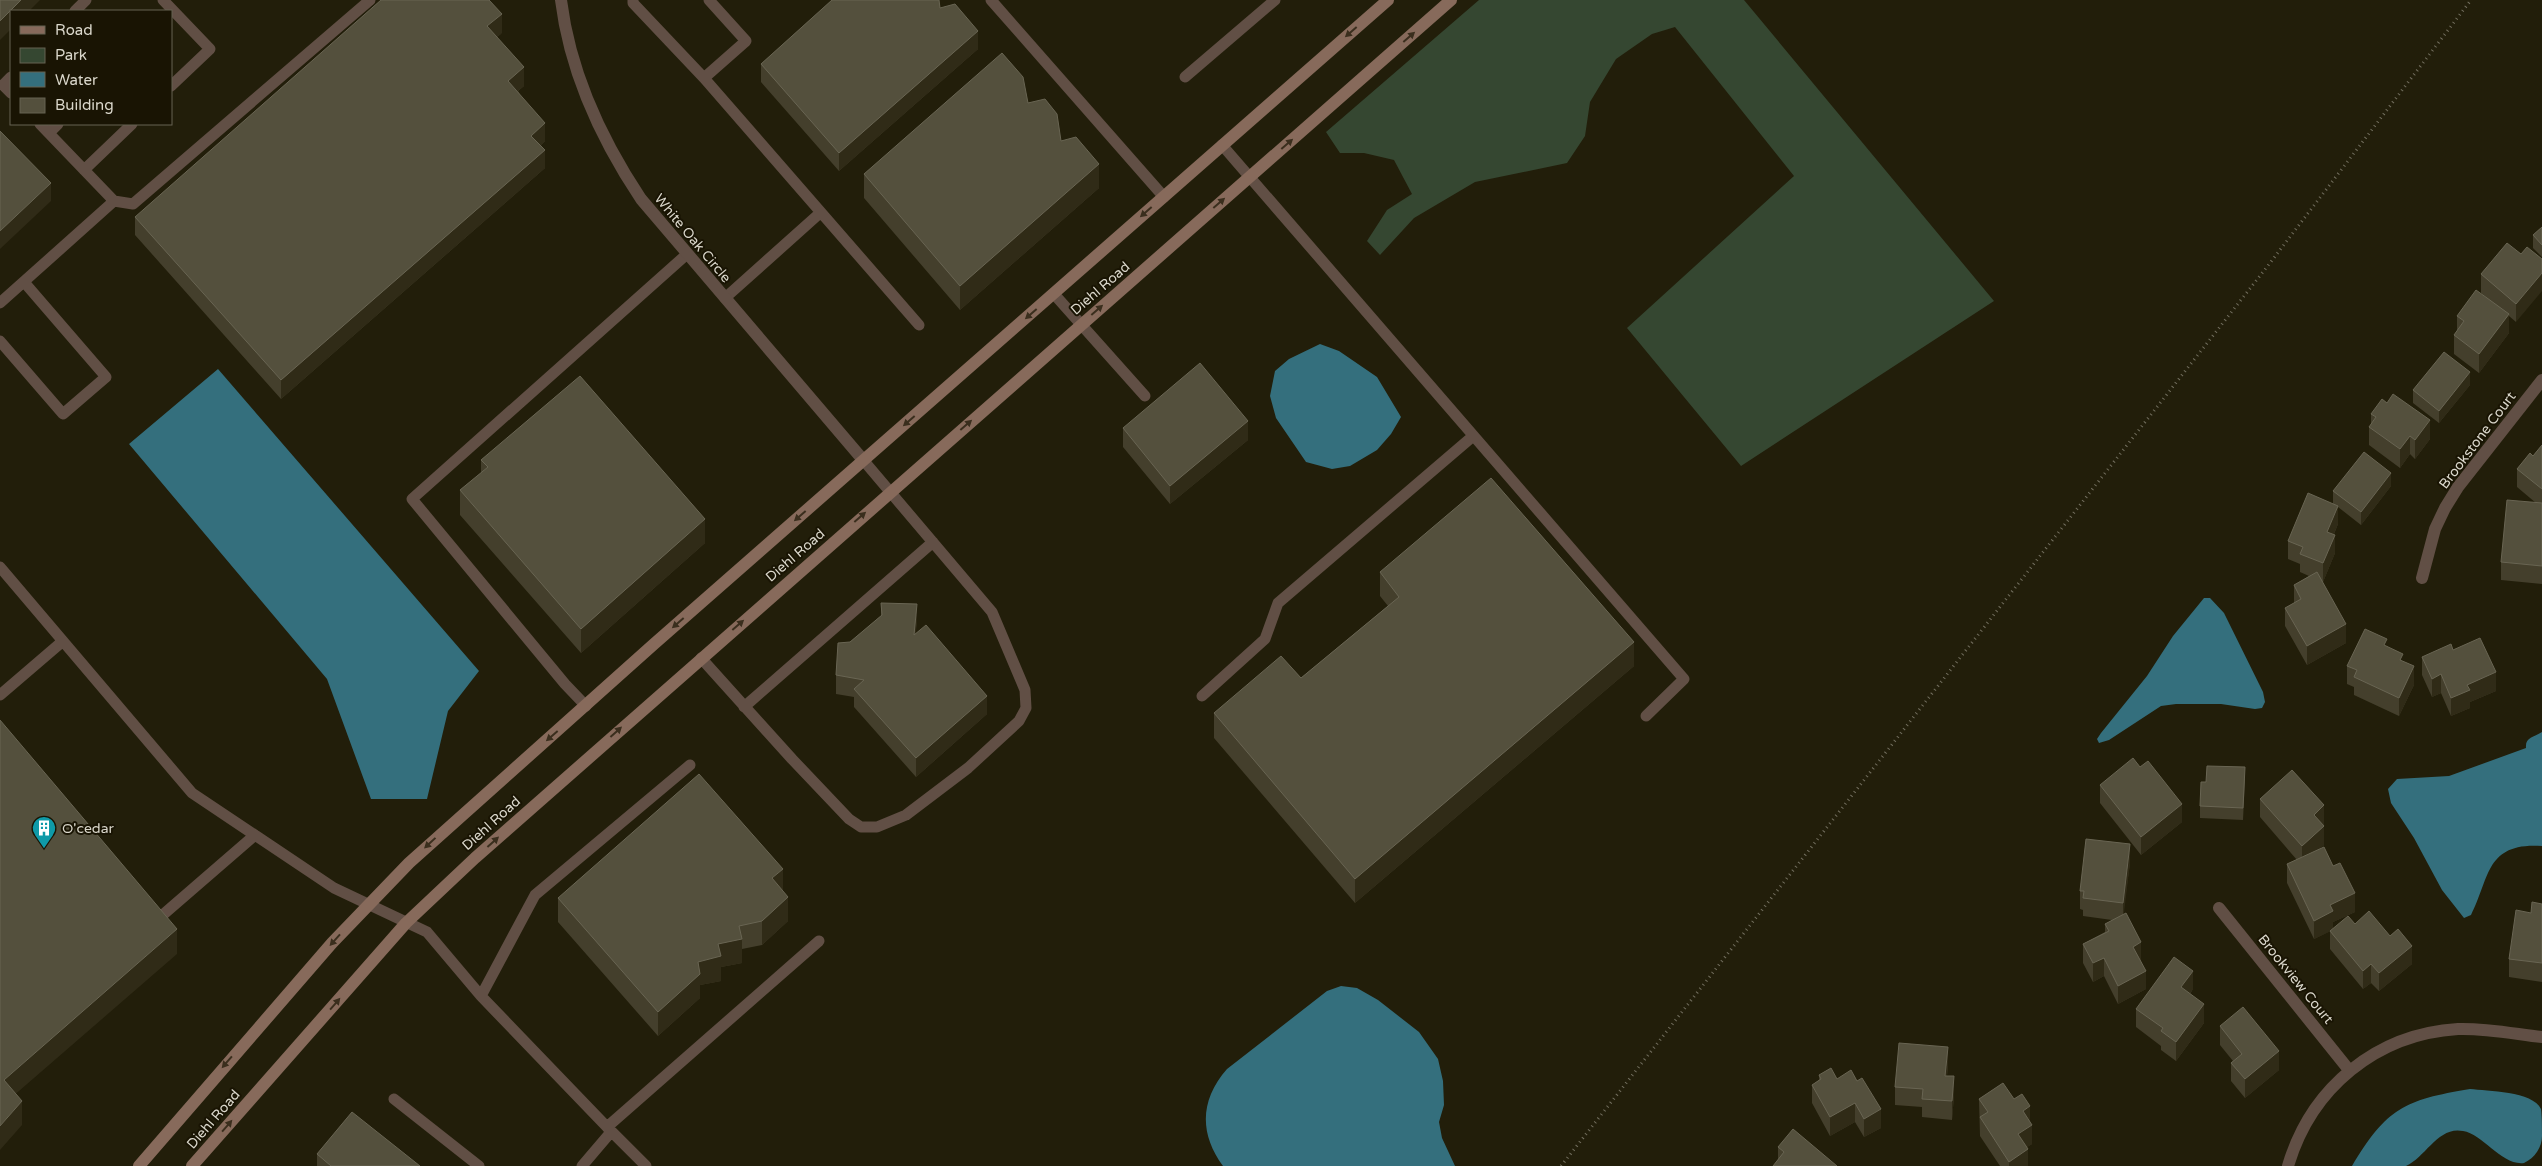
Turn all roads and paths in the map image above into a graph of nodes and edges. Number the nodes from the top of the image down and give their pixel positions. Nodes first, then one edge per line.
1 (86, 0) edge
2 (163, 0) edge
3 (370, 0) edge
4 (561, 0) edge
5 (633, 0) edge
6 (709, 0) edge
7 (991, 0) edge
8 (1275, 0) edge
9 (1388, 0) edge
10 (1451, 0) edge
11 (2471, 0) edge
12 (76, 10) edge
13 (171, 10) edge
14 (172, 11) edge
15 (1186, 76) dead end
16 (10, 78) edge
17 (704, 78) junction
18 (172, 85) edge
19 (10, 92) edge
20 (41, 125) edge
21 (57, 125) edge
22 (131, 125) edge
23 (49, 133) junction
24 (1222, 145) junction
25 (84, 170) junction
26 (1250, 176) junction
27 (1164, 197) junction
28 (114, 201) junction
29 (820, 213) junction
30 (686, 255) junction
31 (24, 282) junction
32 (1054, 294) junction
33 (725, 298) junction
34 (0, 303) edge
35 (1081, 324) junction
36 (920, 325) dead end
37 (0, 341) edge
38 (2542, 380) edge
39 (1145, 396) dead end
40 (1472, 437) junction
41 (864, 461) junction
42 (890, 492) junction
43 (933, 542) junction
44 (0, 567) edge
45 (2422, 578) dead end
46 (63, 641) junction
47 (701, 658) junction
48 (0, 695) edge
49 (1202, 696) dead end
50 (586, 706) junction
51 (744, 707) junction
52 (1646, 716) dead end
53 (690, 765) dead end
54 (255, 835) junction
55 (368, 904) junction
56 (2218, 908) dead end
57 (158, 919) edge
58 (406, 923) junction
59 (819, 941) dead end
60 (481, 996) junction
61 (2542, 1037) edge
62 (2349, 1070) junction
63 (394, 1099) dead end
64 (609, 1129) junction
65 (139, 1166) edge
66 (192, 1166) edge
67 (480, 1166) edge
68 (582, 1166) edge
69 (646, 1166) edge
70 (1561, 1166) edge
71 (2288, 1166) edge

1 - 12 lane
2 - 13 lane
3 - 28 lane
4 - 30 street, White Oak Circle
5 - 17 lane
6 - 17 lane
7 - 27 lane
8 - 15 lane
9 -> 24 street, Diehl Road
26 -> 10 street, Diehl Road
11 - 70 path
14 - 18 lane
16 - 19 lane
17 - 29 lane
20 - 23 lane
21 - 23 lane
22 - 25 lane
23 - 25 lane
24 - 26 lane
24 - 27 street, Diehl Road
25 - 28 lane
35 -> 26 street, Diehl Road
26 - 40 lane
27 -> 32 street, Diehl Road
28 - 31 lane
29 - 33 lane
29 - 36 lane
30 - 33 street, White Oak Circle
30 - 50 lane
31 - 34 lane
31 - 37 lane
32 - 35 lane
32 -> 41 street, Diehl Road
33 - 41 street, White Oak Circle
35 - 39 lane
42 -> 35 street, Diehl Road
38 - 45 street, Brookstone Court
40 - 49 lane
40 - 52 lane
41 - 42 lane
41 -> 50 street, Diehl Road
42 - 43 lane
47 -> 42 street, Diehl Road
43 - 51 lane
43 - 51 lane
44 - 46 lane
46 - 48 lane
46 - 54 lane
47 - 51 lane
58 -> 47 street, Diehl Road
50 -> 55 street, Diehl Road
53 - 60 lane
54 - 55 lane
54 - 57 lane
55 - 58 lane
55 -> 65 street, Diehl Road
56 - 62 street, Brookview Court
58 - 60 lane
66 -> 58 street, Diehl Road
59 - 64 lane
60 - 64 lane
61 - 62 street
62 - 71 street
63 - 67 lane
64 - 68 lane
64 - 69 lane

